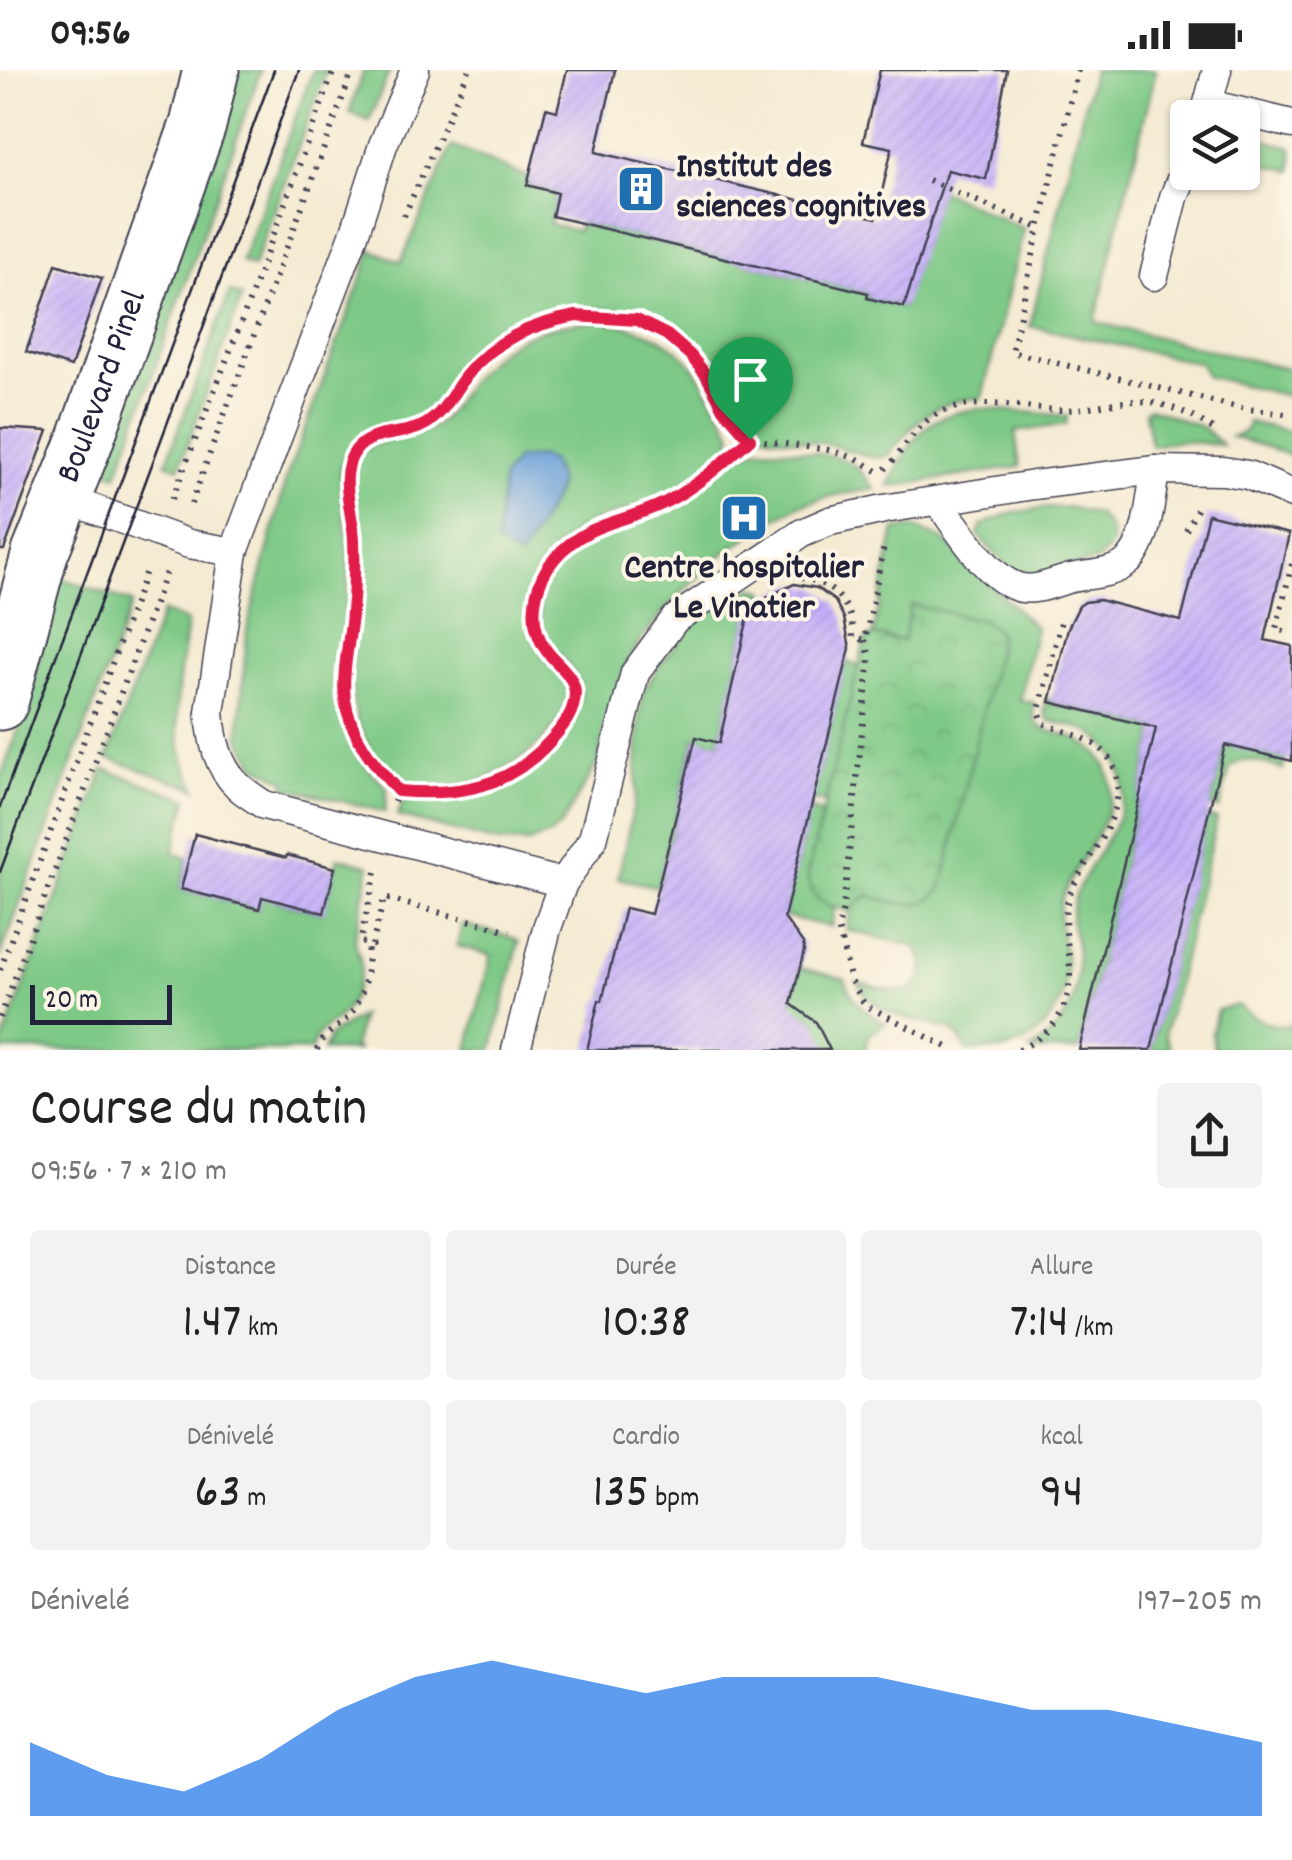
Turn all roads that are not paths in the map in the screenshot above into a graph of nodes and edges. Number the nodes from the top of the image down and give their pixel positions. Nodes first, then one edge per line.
1 (211, 70) edge
2 (415, 70) edge
3 (1217, 70) edge
4 (1210, 100) edge
5 (1260, 119) edge
6 (1292, 124) edge
7 (1177, 190) edge
8 (1154, 276) dead end
9 (1155, 470) junction
10 (1292, 494) edge
11 (63, 498) junction
12 (938, 501) junction
13 (234, 552) junction
14 (0, 702) edge
15 (564, 882) junction
16 (516, 1050) edge

1 - 11 main road, Boulevard Pinel
2 - 13 lane
3 - 4 lane
5 - 6 lane
7 - 8 lane
9 - 10 lane
9 - 12 lane
9 - 12 lane
11 - 13 lane
11 - 14 main road, Boulevard Pinel
12 - 15 lane
13 - 15 lane
15 - 16 lane

